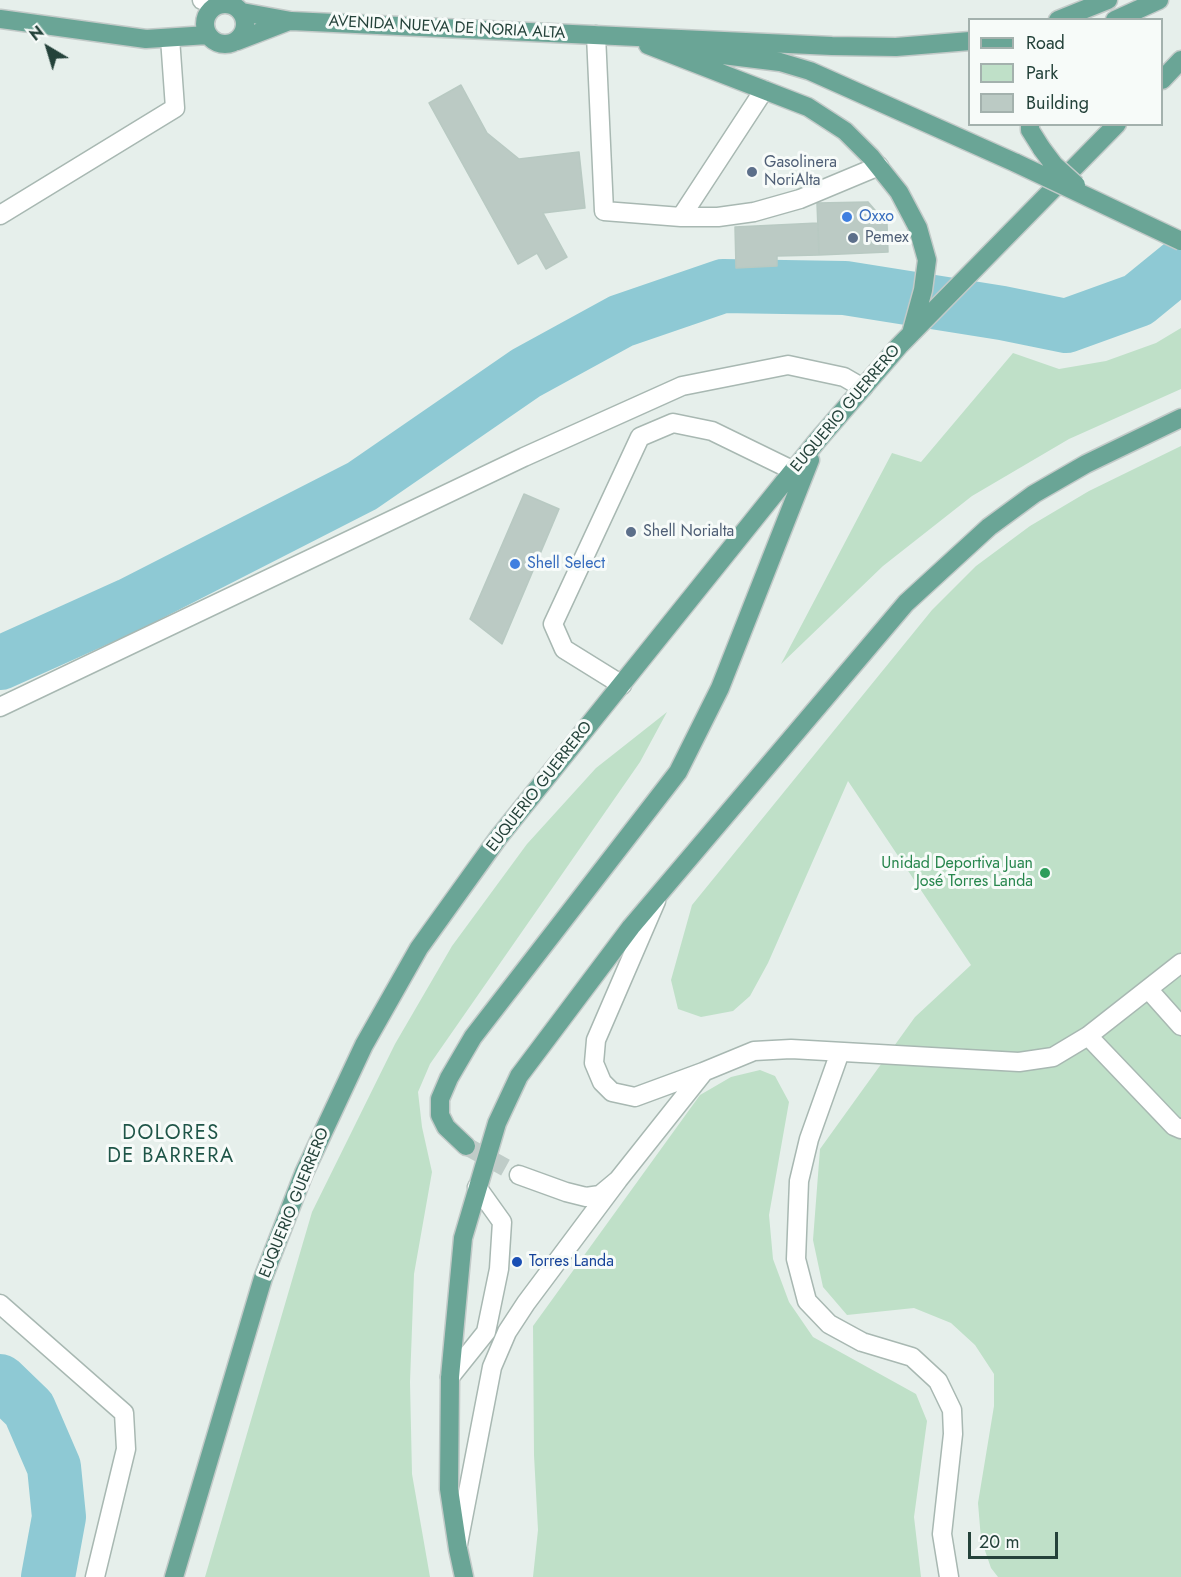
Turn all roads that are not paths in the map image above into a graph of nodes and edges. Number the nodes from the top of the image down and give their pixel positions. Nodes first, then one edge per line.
1 (1108, 0) edge
2 (1159, 0) edge
3 (210, 3) edge
4 (242, 12) junction
5 (1063, 18) edge
6 (1118, 18) edge
7 (0, 20) edge
8 (291, 21) junction
9 (208, 35) junction
10 (599, 35) junction
11 (170, 38) junction
12 (968, 40) edge
13 (237, 41) junction
14 (648, 45) junction
15 (1181, 60) edge
16 (1163, 78) edge
17 (764, 90) junction
18 (1030, 126) edge
19 (1115, 126) edge
20 (879, 166) junction
21 (0, 215) edge
22 (681, 217) junction
23 (1156, 230) junction
24 (1181, 241) edge
25 (904, 341) junction
26 (863, 388) junction
27 (1181, 418) edge
28 (818, 441) junction
29 (794, 471) junction
30 (622, 684) junction
31 (0, 707) edge
32 (657, 897) junction
33 (1177, 973) edge
34 (1148, 989) junction
35 (1181, 1026) edge
36 (1088, 1036) junction
37 (840, 1052) junction
38 (703, 1072) junction
39 (1181, 1129) edge
40 (466, 1146) tunnel mouth
41 (519, 1175) tunnel mouth
42 (618, 1180) junction
43 (477, 1187) junction
44 (0, 1304) edge
45 (450, 1377) junction
46 (458, 1549) junction
47 (95, 1577) edge
48 (174, 1577) edge
49 (464, 1577) edge
50 (949, 1577) edge

1 - 5 main road
2 - 6 main road
3 - 4 main road
3 - 9 main road
4 - 8 main road, AVENIDA NUEVA DE NORIA ALTA
4 - 13 main road
7 - 11 main road
8 - 10 main road, AVENIDA NUEVA DE NORIA ALTA
8 - 13 main road, AVENIDA NUEVA DE NORIA ALTA
9 - 11 main road
9 - 13 main road
10 - 12 main road
10 - 14 main road
10 - 22 street
11 - 21 street
14 - 17 main road
14 - 23 main road, bridge
15 - 16 main road
17 - 20 main road
17 - 22 street
18 - 23 main road, bridge
19 - 25 main road, EUQUERIO GUERRERO
20 - 22 street
20 - 25 main road
23 - 24 main road, bridge
25 - 26 main road, EUQUERIO GUERRERO
26 - 28 main road, EUQUERIO GUERRERO
26 - 31 street
27 - 32 main road
28 - 29 main road, EUQUERIO GUERRERO
28 - 40 main road
29 - 30 main road, EUQUERIO GUERRERO
29 - 30 street
30 - 48 main road, EUQUERIO GUERRERO
32 - 38 street
32 - 43 main road
33 - 34 street
34 - 35 street
34 - 36 street
36 - 37 street
36 - 39 street
37 - 38 street
37 - 50 street
38 - 42 street
41 - 42 street
42 - 46 street
43 - 45 main road
43 - 45 street
44 - 47 street
45 - 46 main road
46 - 49 main road

